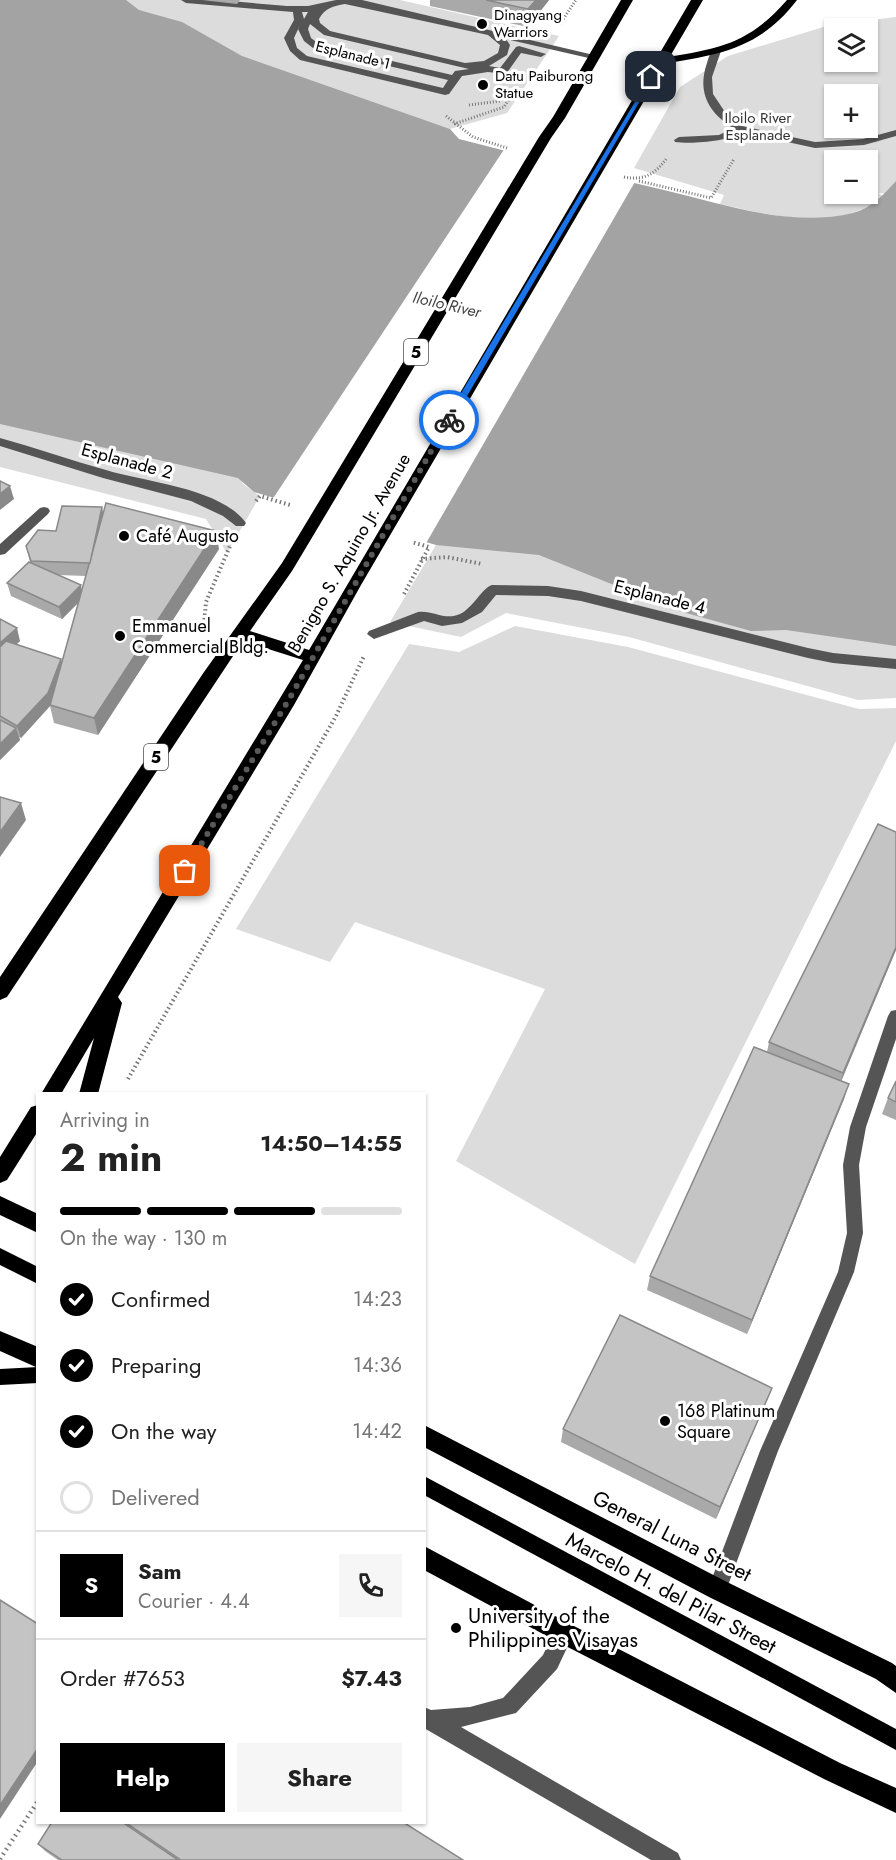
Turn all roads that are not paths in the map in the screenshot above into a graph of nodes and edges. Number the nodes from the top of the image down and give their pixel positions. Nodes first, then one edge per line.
1 (186, 0) edge
2 (627, 0) edge
3 (697, 0) edge
4 (792, 0) edge
5 (334, 3) junction
6 (291, 8) junction
7 (317, 8) junction
8 (479, 29) junction
9 (716, 51) junction
10 (541, 54) dead end
11 (593, 56) junction
12 (661, 61) junction
13 (455, 79) junction
14 (745, 130) junction
15 (896, 133) edge
16 (680, 140) dead end
17 (0, 442) edge
18 (44, 511) dead end
19 (240, 523) road end
20 (0, 551) edge
21 (240, 634) junction
22 (374, 634) road end
23 (313, 657) junction
24 (896, 664) edge
25 (29, 950) junction
26 (0, 976) edge
27 (119, 981) junction
28 (0, 992) edge
29 (896, 1016) edge
30 (51, 1092) edge
31 (88, 1092) edge
32 (36, 1116) edge
33 (0, 1174) edge
34 (0, 1205) edge
35 (36, 1223) edge
36 (0, 1256) edge
37 (36, 1275) edge
38 (0, 1341) edge
39 (36, 1357) edge
40 (36, 1376) edge
41 (0, 1377) edge
42 (426, 1436) edge
43 (426, 1486) edge
44 (426, 1558) edge
45 (717, 1589) junction
46 (564, 1633) junction
47 (896, 1681) edge
48 (427, 1718) edge
49 (896, 1740) edge
50 (896, 1801) edge
51 (671, 1860) edge

1 - 6 street
2 - 11 highway, 5
3 - 12 highway, Benigno S. Aquino Jr. Avenue
4 - 9 main road
5 - 7 street
5 - 8 street
5 - 8 street
6 - 7 street
6 - 13 street, Esplanade 1
7 - 13 street
8 - 11 street
9 - 12 main road
9 - 14 street
10 - 13 street, Esplanade 1
11 - 21 highway, 5
12 - 23 highway, Benigno S. Aquino Jr. Avenue
14 - 15 street
14 - 16 street
17 - 19 street, Esplanade 2
18 - 20 street
21 - 23 highway
21 - 25 highway, 5
22 - 24 street, Esplanade 4
23 - 27 highway, Benigno S. Aquino Jr. Avenue
25 - 26 highway
25 - 28 highway, 5
27 - 30 highway, Benigno S. Aquino Jr. Avenue
27 - 31 highway
29 - 45 street
32 - 33 highway
34 - 35 highway
36 - 37 main road
38 - 39 highway
40 - 41 main road
42 - 45 highway, General Luna Street
43 - 49 main road, Marcelo H. del Pilar Street
44 - 46 highway
45 - 47 highway, General Luna Street
46 - 48 street
46 - 50 highway
48 - 51 street

